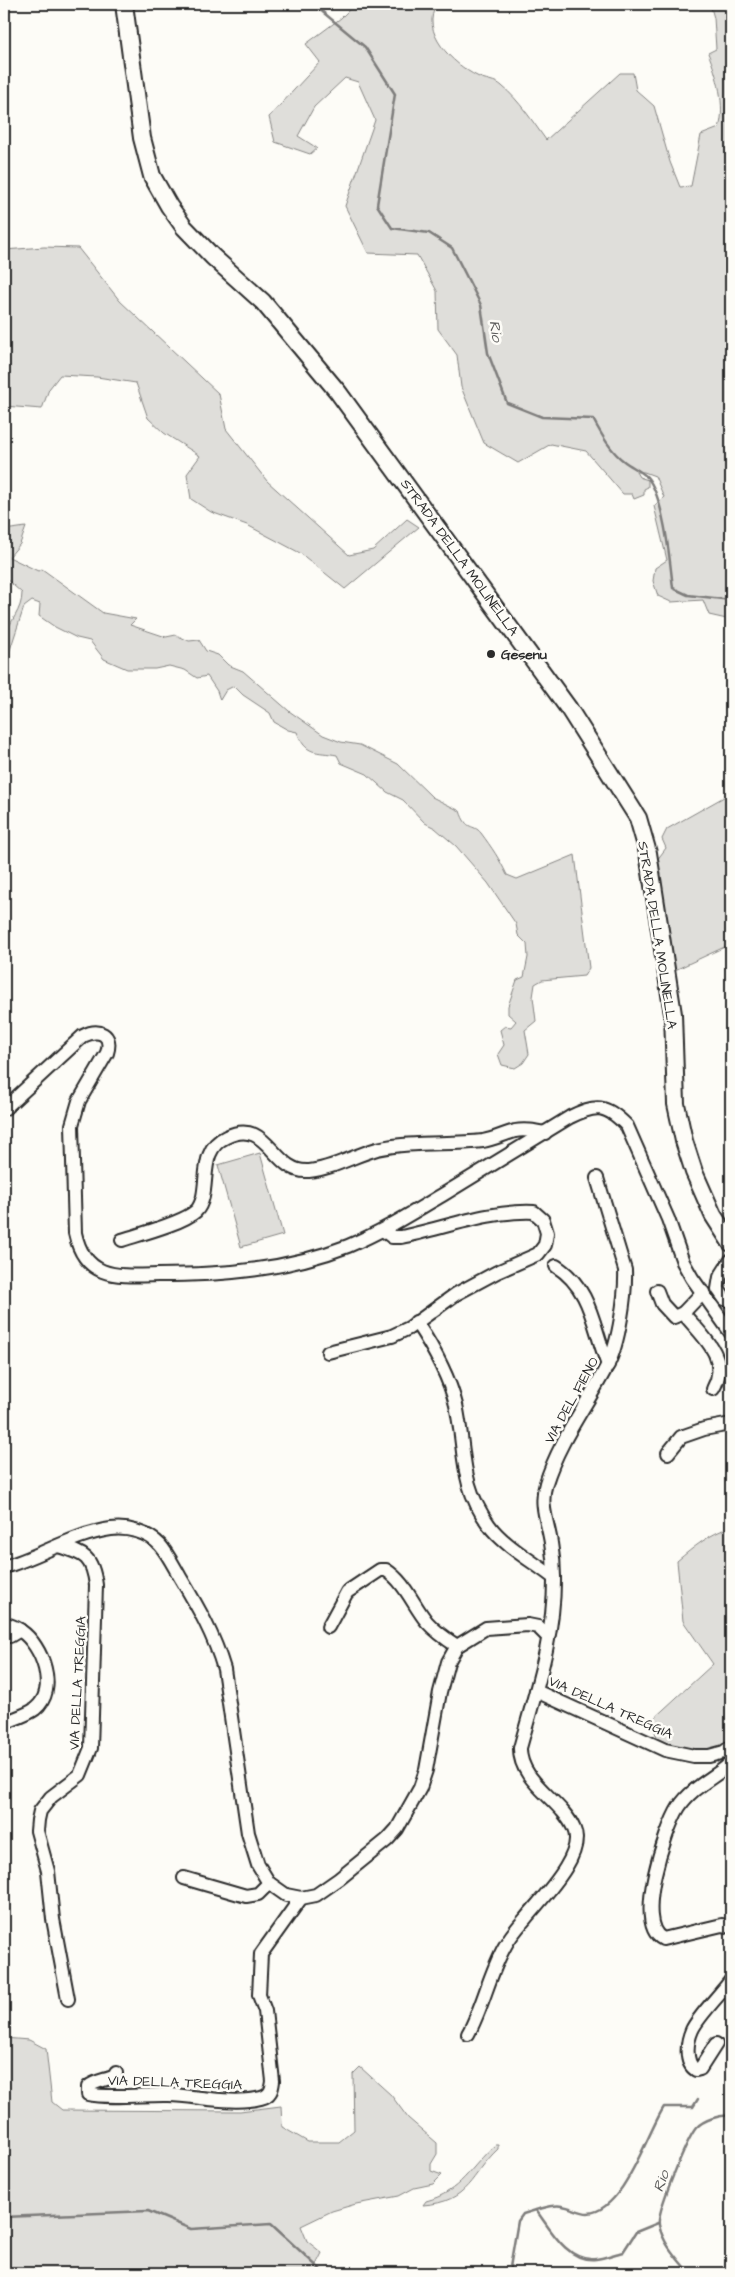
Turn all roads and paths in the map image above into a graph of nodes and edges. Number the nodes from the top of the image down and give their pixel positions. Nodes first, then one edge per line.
1 (124, 4) edge
2 (4, 1109) edge
3 (545, 1133) junction
4 (597, 1178) dead end
5 (383, 1230) junction
6 (122, 1240) dead end
7 (731, 1243) edge
8 (731, 1260) edge
9 (556, 1266) dead end
10 (657, 1292) dead end
11 (704, 1292) junction
12 (731, 1301) edge
13 (683, 1313) junction
14 (416, 1322) junction
15 (731, 1333) edge
16 (328, 1352) dead end
17 (608, 1365) junction
18 (713, 1389) dead end
19 (731, 1424) edge
20 (668, 1453) dead end
21 (58, 1546) junction
22 (4, 1567) edge
23 (554, 1578) junction
24 (4, 1623) edge
25 (328, 1627) dead end
26 (20, 1630) junction
27 (4, 1636) edge
28 (548, 1637) junction
29 (457, 1646) junction
30 (536, 1690) junction
31 (4, 1723) edge
32 (731, 1747) edge
33 (731, 1763) edge
34 (184, 1878) dead end
35 (269, 1883) junction
36 (301, 1898) junction
37 (731, 1928) edge
38 (731, 1980) edge
39 (68, 1999) dead end
40 (468, 2034) dead end
41 (716, 2044) dead end
42 (116, 2073) dead end

1 - 7 main road, STRADA DELLA MOLINELLA
2 - 5 street
3 - 5 street
3 - 6 street
3 - 11 street
4 - 17 street, VIA DEL FIENO
5 - 14 street
8 - 12 street
9 - 17 street
10 - 13 street
11 - 13 street
11 - 15 street
13 - 18 street
14 - 16 street
14 - 23 street
17 - 23 street, VIA DEL FIENO
19 - 20 street
21 - 22 street
21 - 35 street
21 - 39 street, VIA DELLA TREGGIA
23 - 28 street, VIA DEL FIENO
24 - 26 street
25 - 29 street
26 - 27 street
26 - 31 street
28 - 29 street
28 - 30 street, VIA DELLA TREGGIA
29 - 36 street
30 - 32 street, VIA DELLA TREGGIA
30 - 40 street, VIA DELLA TREGGIA
33 - 37 street
34 - 35 street
35 - 36 street
36 - 42 street, VIA DELLA TREGGIA
38 - 41 street

